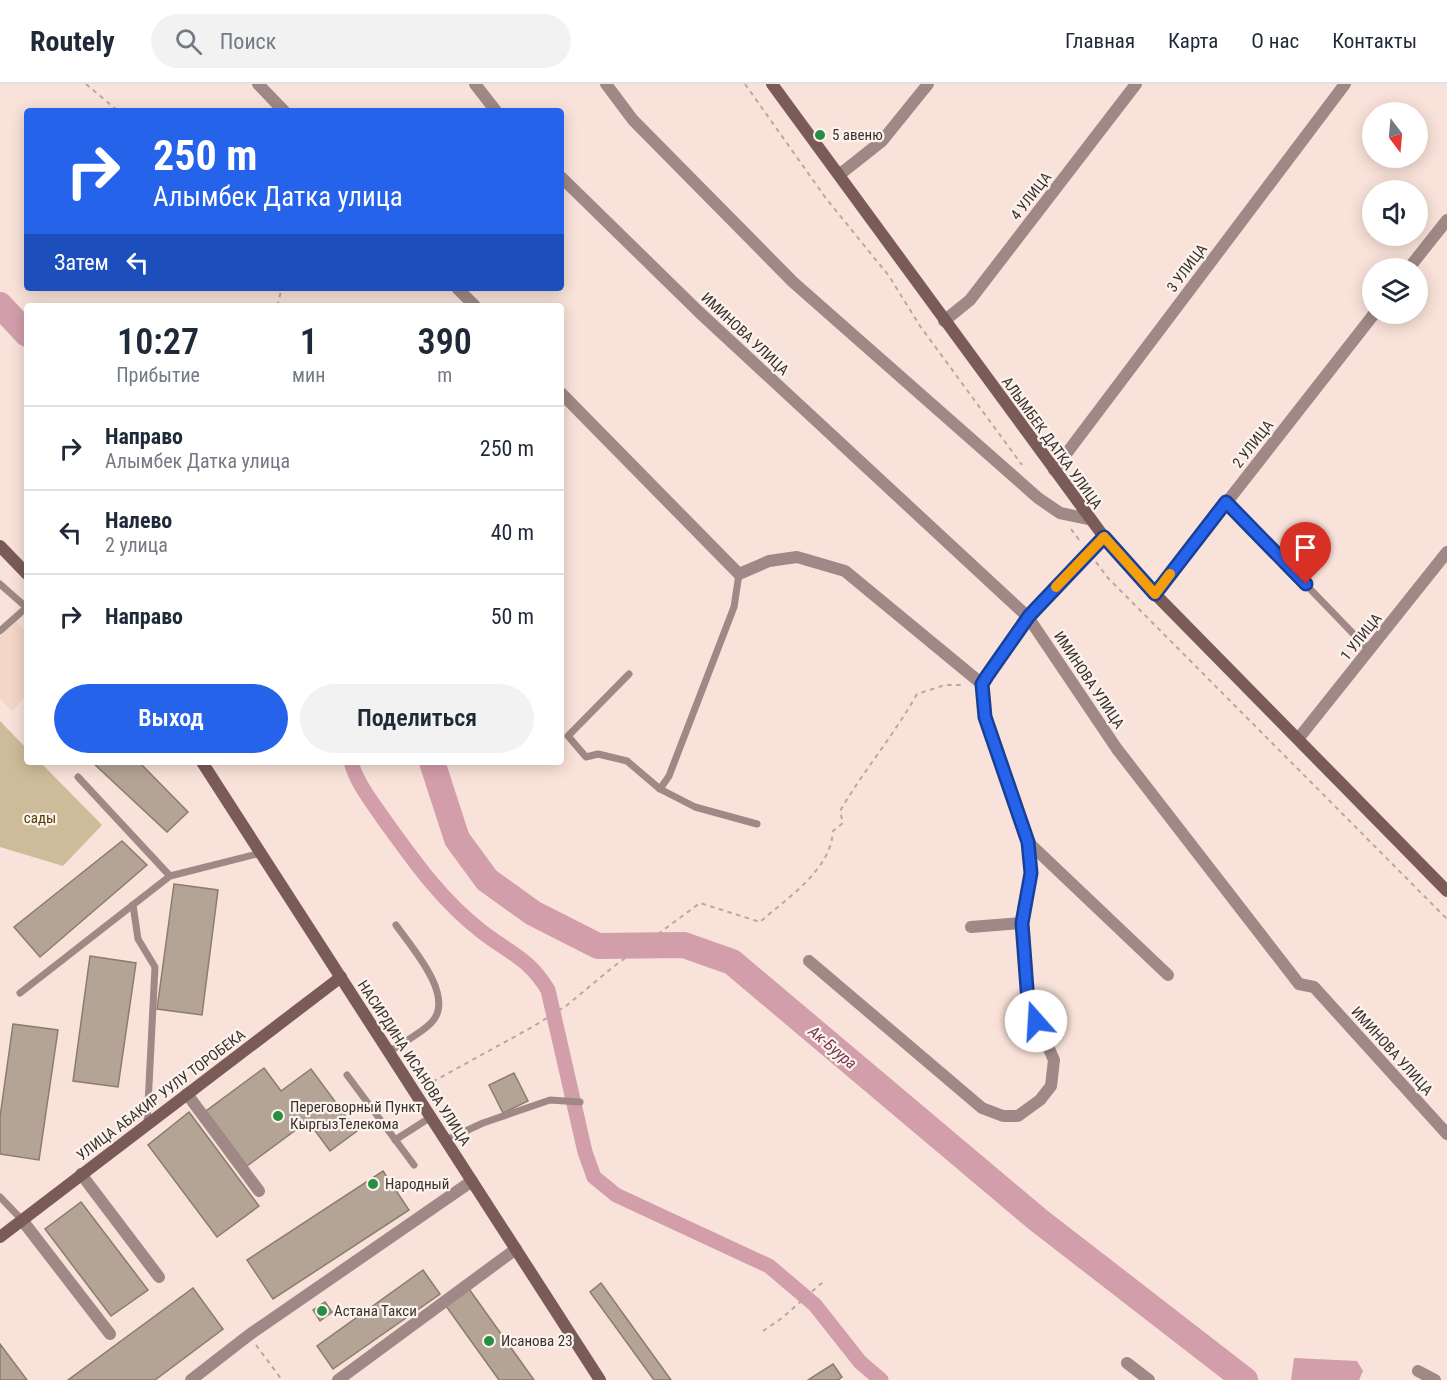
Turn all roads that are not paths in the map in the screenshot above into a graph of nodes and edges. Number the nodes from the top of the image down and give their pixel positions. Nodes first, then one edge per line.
1 (258, 84) edge
2 (475, 84) edge
3 (606, 84) edge
4 (772, 84) edge
5 (928, 84) edge
6 (1136, 84) edge
7 (1345, 84) edge
8 (281, 108) edge
9 (494, 108) edge
10 (839, 175) junction
11 (564, 180) edge
12 (1447, 220) edge
13 (1417, 258) edge
14 (460, 291) edge
15 (472, 303) edge
16 (944, 321) junction
17 (1366, 324) edge
18 (564, 396) edge
19 (1054, 470) junction
20 (1226, 502) junction
21 (1089, 519) junction
22 (1104, 537) junction
23 (0, 546) edge
24 (1447, 552) edge
25 (24, 571) edge
26 (739, 574) junction
27 (0, 584) edge
28 (1155, 594) junction
29 (24, 604) edge
30 (24, 610) edge
31 (1029, 616) junction
32 (0, 631) edge
33 (1370, 650) junction
34 (629, 674) dead end
35 (982, 684) junction
36 (1298, 740) junction
37 (204, 765) edge
38 (78, 777) dead end
39 (660, 789) junction
40 (758, 824) dead end
41 (1028, 842) junction
42 (261, 853) junction
43 (170, 876) junction
44 (1447, 891) edge
45 (133, 905) junction
46 (1022, 923) junction
47 (396, 925) dead end
48 (971, 927) dead end
49 (809, 961) dead end
50 (1168, 975) dead end
51 (341, 977) junction
52 (21, 993) dead end
53 (389, 1052) junction
54 (347, 1075) dead end
55 (187, 1094) junction
56 (580, 1102) dead end
57 (431, 1117) junction
58 (147, 1124) junction
59 (1447, 1134) edge
60 (394, 1140) junction
61 (446, 1140) junction
62 (414, 1166) dead end
63 (81, 1174) junction
64 (472, 1181) junction
65 (259, 1191) dead end
66 (0, 1197) edge
67 (22, 1220) junction
68 (0, 1237) edge
69 (516, 1249) junction
70 (159, 1277) dead end
71 (110, 1334) dead end
72 (1126, 1363) dead end
73 (1418, 1371) dead end
74 (191, 1380) edge
75 (338, 1380) edge
76 (600, 1380) edge
77 (1149, 1380) edge
78 (1435, 1380) edge

1 - 8 street
2 - 9 street
3 - 21 street
4 - 10 main road, АЛЫМБЕК ДАТКА УЛИЦА
5 - 10 street
6 - 16 street, 4 УЛИЦА
7 - 19 street, 3 УЛИЦА
10 - 16 main road, АЛЫМБЕК ДАТКА УЛИЦА
11 - 31 street, ИМИНОВА УЛИЦА
12 - 13 street
14 - 15 street
16 - 19 main road, АЛЫМБЕК ДАТКА УЛИЦА
17 - 20 street, 2 УЛИЦА
18 - 26 street
19 - 21 main road, АЛЫМБЕК ДАТКА УЛИЦА
20 - 28 street, 2 УЛИЦА
20 - 33 lane
21 - 22 main road, АЛЫМБЕК ДАТКА УЛИЦА
22 - 28 main road, АЛЫМБЕК ДАТКА УЛИЦА
22 - 31 street
23 - 25 main road
24 - 33 street, 1 УЛИЦА
26 - 35 street
26 - 39 lane
27 - 29 lane
28 - 36 main road, АЛЫМБЕК ДАТКА УЛИЦА
30 - 32 lane
31 - 35 street
31 - 59 street, ИМИНОВА УЛИЦА
33 - 36 street, 1 УЛИЦА
34 - 39 lane
35 - 41 street
36 - 44 main road, АЛЫМБЕК ДАТКА УЛИЦА
37 - 42 main road, НАСИРДИНА ИСАНОВА УЛИЦА
38 - 43 lane
39 - 40 lane
41 - 46 street
41 - 50 street
42 - 43 lane
42 - 51 main road, НАСИРДИНА ИСАНОВА УЛИЦА
43 - 45 lane
45 - 52 lane
45 - 58 lane
46 - 48 street
46 - 49 street
47 - 53 lane
51 - 53 main road, НАСИРДИНА ИСАНОВА УЛИЦА
51 - 55 main road, УЛИЦА АБАКИР УУЛУ ТОРОБЕКА
53 - 57 main road, НАСИРДИНА ИСАНОВА УЛИЦА
54 - 60 lane
55 - 58 main road, УЛИЦА АБАКИР УУЛУ ТОРОБЕКА
55 - 65 street
56 - 61 lane
57 - 60 lane
57 - 61 main road, НАСИРДИНА ИСАНОВА УЛИЦА
58 - 63 main road, УЛИЦА АБАКИР УУЛУ ТОРОБЕКА
60 - 62 lane
61 - 64 main road, НАСИРДИНА ИСАНОВА УЛИЦА
63 - 67 main road, УЛИЦА АБАКИР УУЛУ ТОРОБЕКА
63 - 70 street
64 - 69 main road, НАСИРДИНА ИСАНОВА УЛИЦА
64 - 74 street
66 - 67 lane
67 - 68 main road, УЛИЦА АБАКИР УУЛУ ТОРОБЕКА
67 - 71 street
69 - 75 street
69 - 76 main road, НАСИРДИНА ИСАНОВА УЛИЦА
72 - 77 street
73 - 78 street

